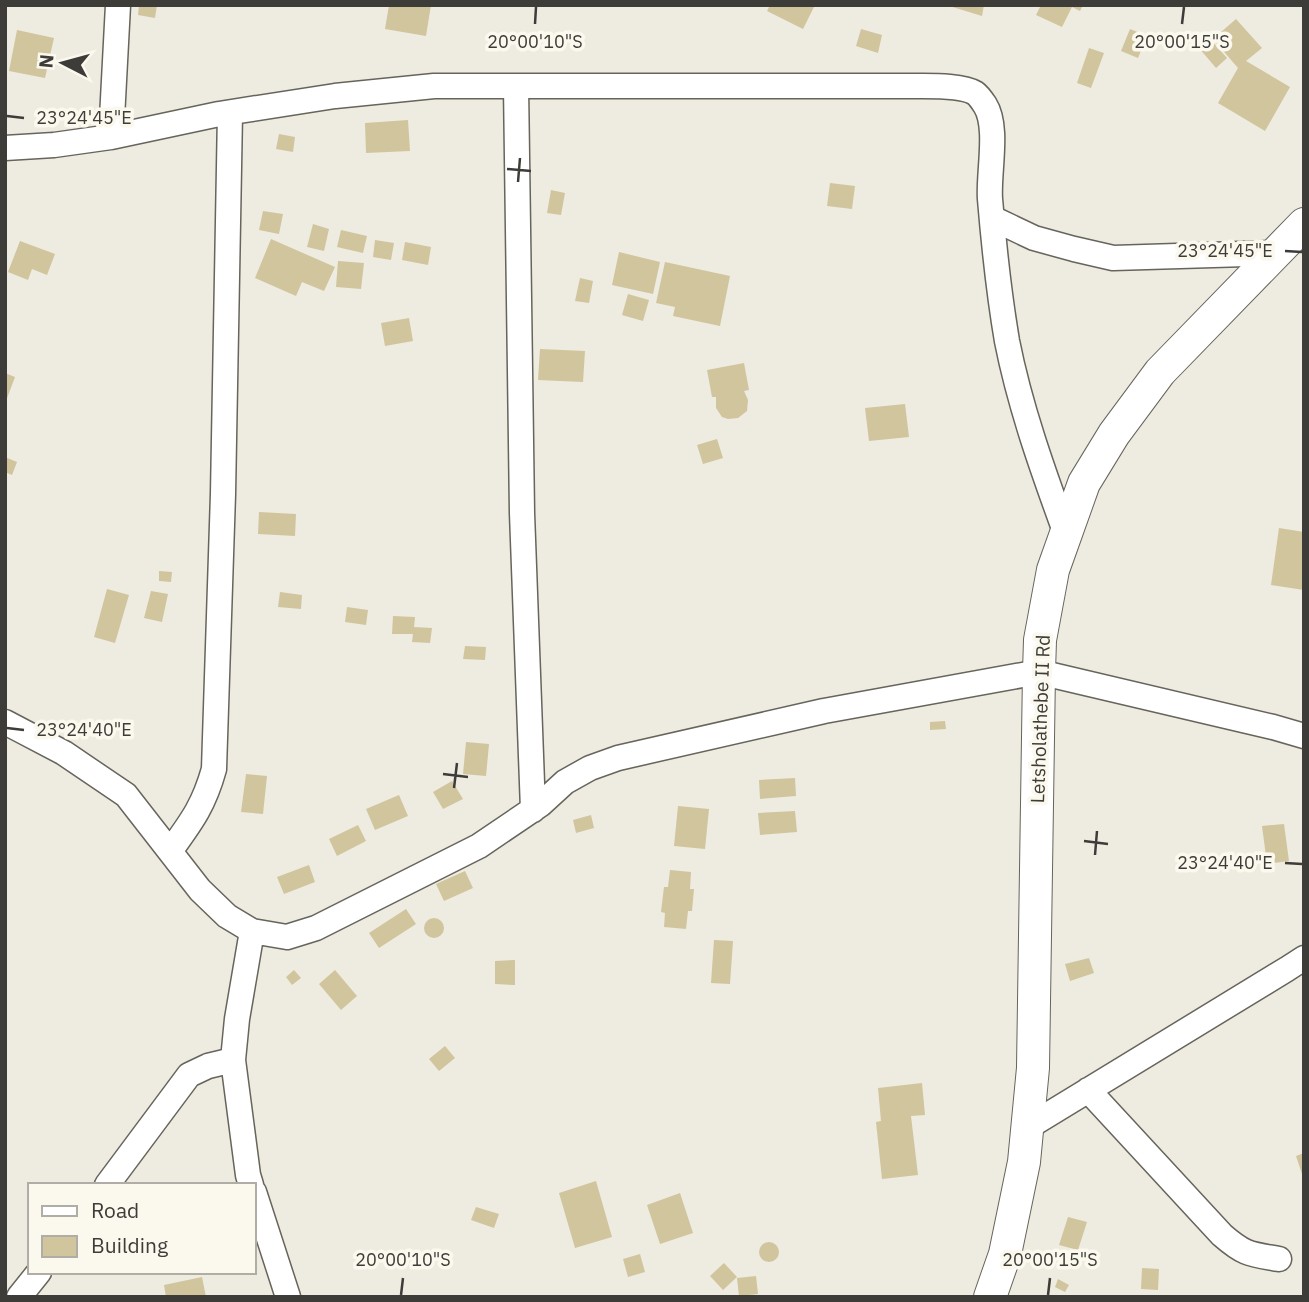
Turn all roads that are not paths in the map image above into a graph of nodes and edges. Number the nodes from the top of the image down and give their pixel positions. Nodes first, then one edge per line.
1 (118, 5) edge
2 (516, 86) junction
3 (230, 113) junction
4 (111, 137) junction
5 (5, 148) edge
6 (992, 218) junction
7 (1304, 224) edge
8 (1276, 253) junction
9 (1066, 534) junction
10 (1038, 672) junction
11 (5, 722) edge
12 (1304, 736) edge
13 (533, 810) junction
14 (171, 850) junction
15 (252, 931) junction
16 (1304, 958) edge
17 (233, 1060) junction
18 (1088, 1090) junction
19 (1028, 1127) junction
20 (108, 1183) edge
21 (250, 1183) edge
22 (256, 1198) edge
23 (1279, 1259) dead end
24 (37, 1274) edge
25 (19, 1297) edge
26 (288, 1297) edge
27 (990, 1297) edge

1 - 4 street
2 - 3 street
2 - 6 street
2 - 13 street
3 - 4 street
3 - 14 street
4 - 5 street
6 - 8 street
6 - 9 street
7 - 8 street, Letsholathebe II Rd
8 - 9 street, Letsholathebe II Rd
9 - 10 street, Letsholathebe II Rd
10 - 12 street
10 - 13 street
10 - 19 street, Letsholathebe II Rd
11 - 14 street
13 - 15 street
14 - 15 street
15 - 17 street
16 - 18 street
17 - 20 street
17 - 21 street
18 - 19 street
18 - 23 street
19 - 27 street, Letsholathebe II Rd
22 - 26 street
24 - 25 street

